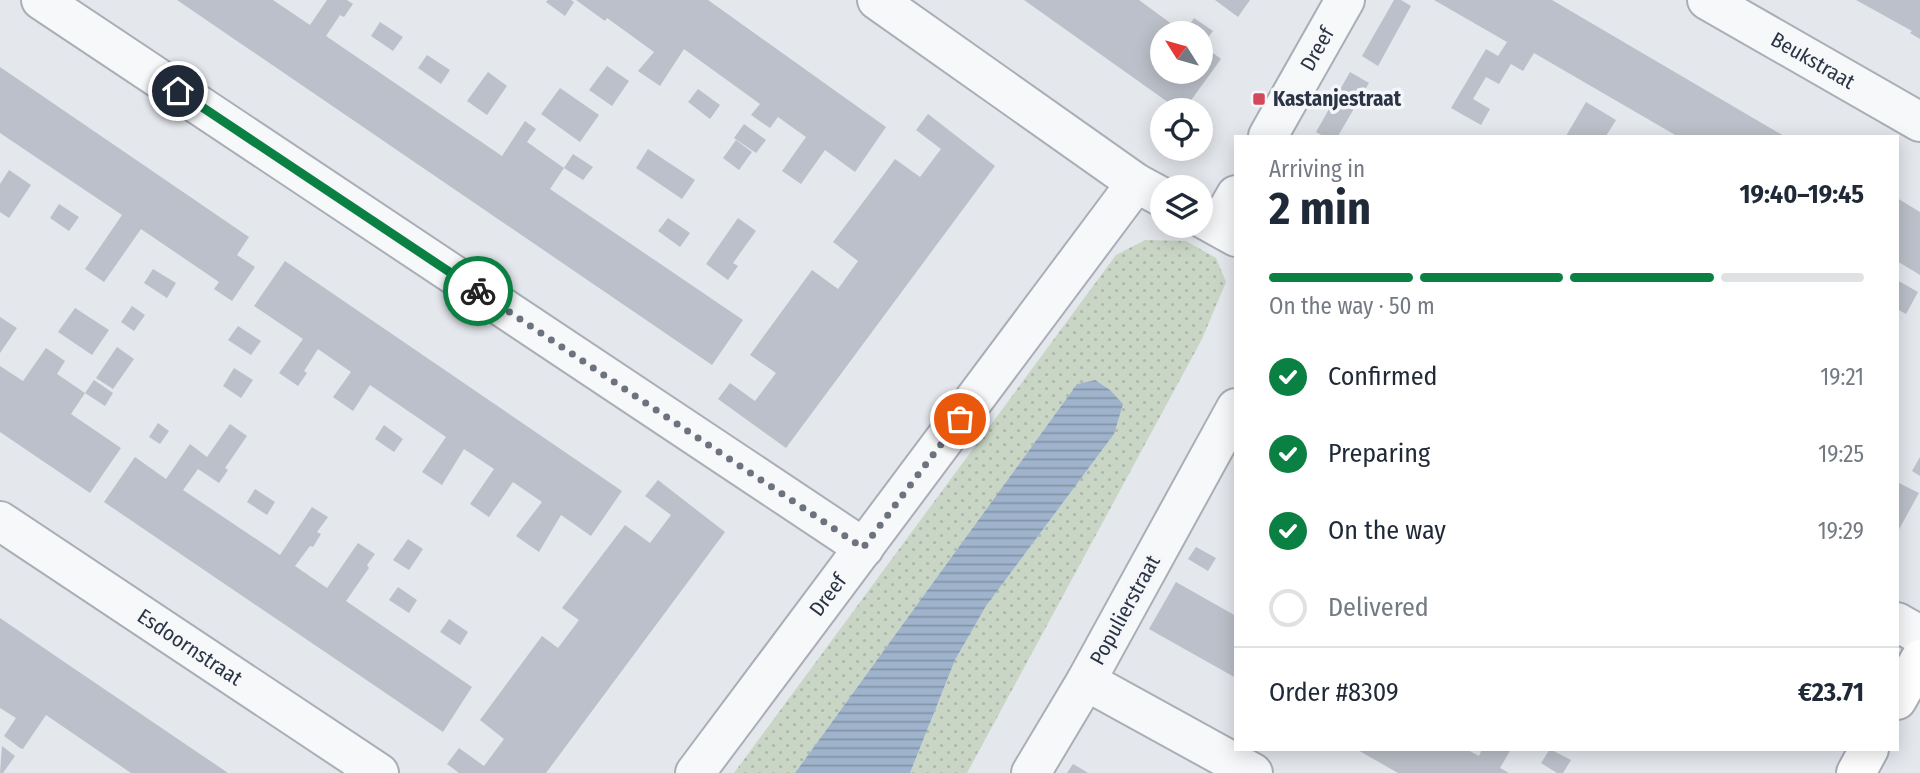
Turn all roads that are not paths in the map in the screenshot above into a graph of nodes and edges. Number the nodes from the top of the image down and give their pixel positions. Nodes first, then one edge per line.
1 (41, 0) edge
2 (877, 0) edge
3 (1345, 0) edge
4 (1707, 0) edge
5 (1920, 122) edge
6 (1269, 135) edge
7 (1149, 190) edge
8 (1234, 412) edge
9 (0, 521) edge
10 (863, 548) junction
11 (1899, 623) edge
12 (1920, 635) edge
13 (1920, 659) edge
14 (1086, 681) junction
15 (1899, 696) edge
16 (1868, 751) edge
17 (379, 773) edge
18 (695, 773) edge
19 (1031, 773) edge
20 (1253, 773) edge
21 (1856, 773) edge

1 - 10 street
2 - 7 street
3 - 6 street, Dreef
4 - 5 street, Beukstraat
7 - 10 street, Dreef
8 - 14 street, Populierstraat
9 - 17 street, Esdoornstraat
10 - 18 street, Dreef
11 - 12 street
13 - 15 street
14 - 19 street
14 - 20 street, Populierstraat
16 - 21 street

